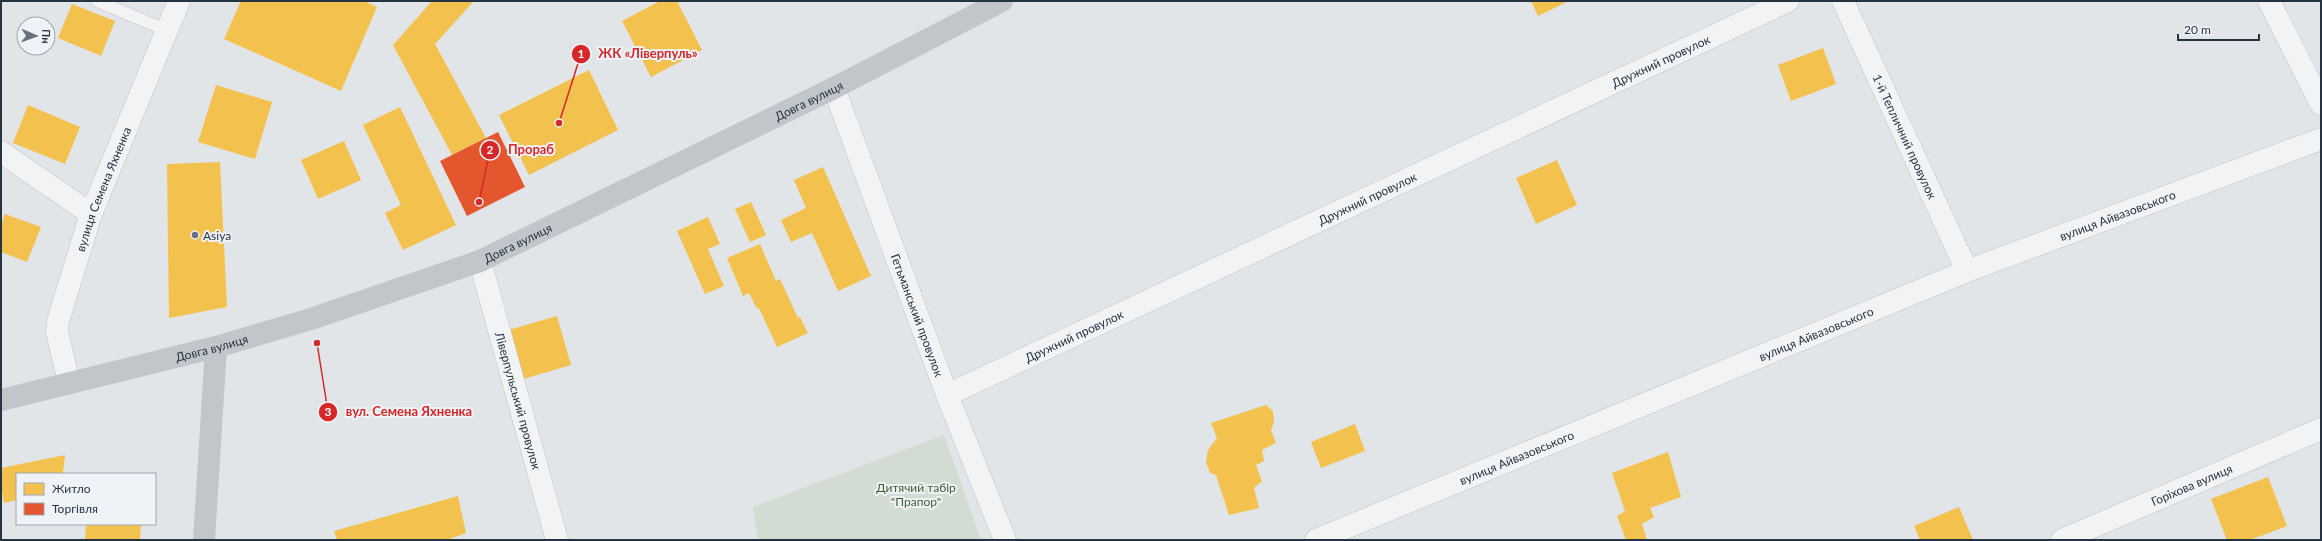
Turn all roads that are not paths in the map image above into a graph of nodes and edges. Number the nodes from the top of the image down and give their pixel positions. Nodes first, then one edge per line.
1 (97, 1) edge
2 (179, 1) edge
3 (1002, 1) edge
4 (1788, 1) edge
5 (1843, 1) edge
6 (2269, 1) edge
7 (166, 30) junction
8 (834, 88) junction
9 (2321, 104) edge
10 (2321, 139) edge
11 (1, 152) edge
12 (91, 214) junction
13 (480, 261) junction
14 (1967, 271) junction
15 (216, 347) junction
16 (69, 383) junction
17 (948, 395) junction
18 (1, 400) edge
19 (2321, 429) edge
20 (204, 540) edge
21 (557, 540) edge
22 (1006, 540) edge
23 (1316, 540) edge
24 (2062, 540) edge

1 - 7 lane
2 - 7 street, вулиця Семена Яхненка
3 - 8 street, Довга вулиця
4 - 17 street, Дружний провулок
5 - 14 street, 1-й Тепличний провулок
6 - 9 street
7 - 12 street, вулиця Семена Яхненка
8 - 13 street, Довга вулиця
8 - 17 street, Гетьманський провулок
10 - 14 street, вулиця Айвазовського
11 - 12 street
12 - 16 street, вулиця Семена Яхненка
13 - 15 street, Довга вулиця
13 - 21 street, Ліверпульський провулок
14 - 23 street, вулиця Айвазовського
15 - 16 street, Довга вулиця
15 - 20 street
16 - 18 street, Довга вулиця
17 - 22 street, Гетьманський провулок
19 - 24 street, Горіхова вулиця

